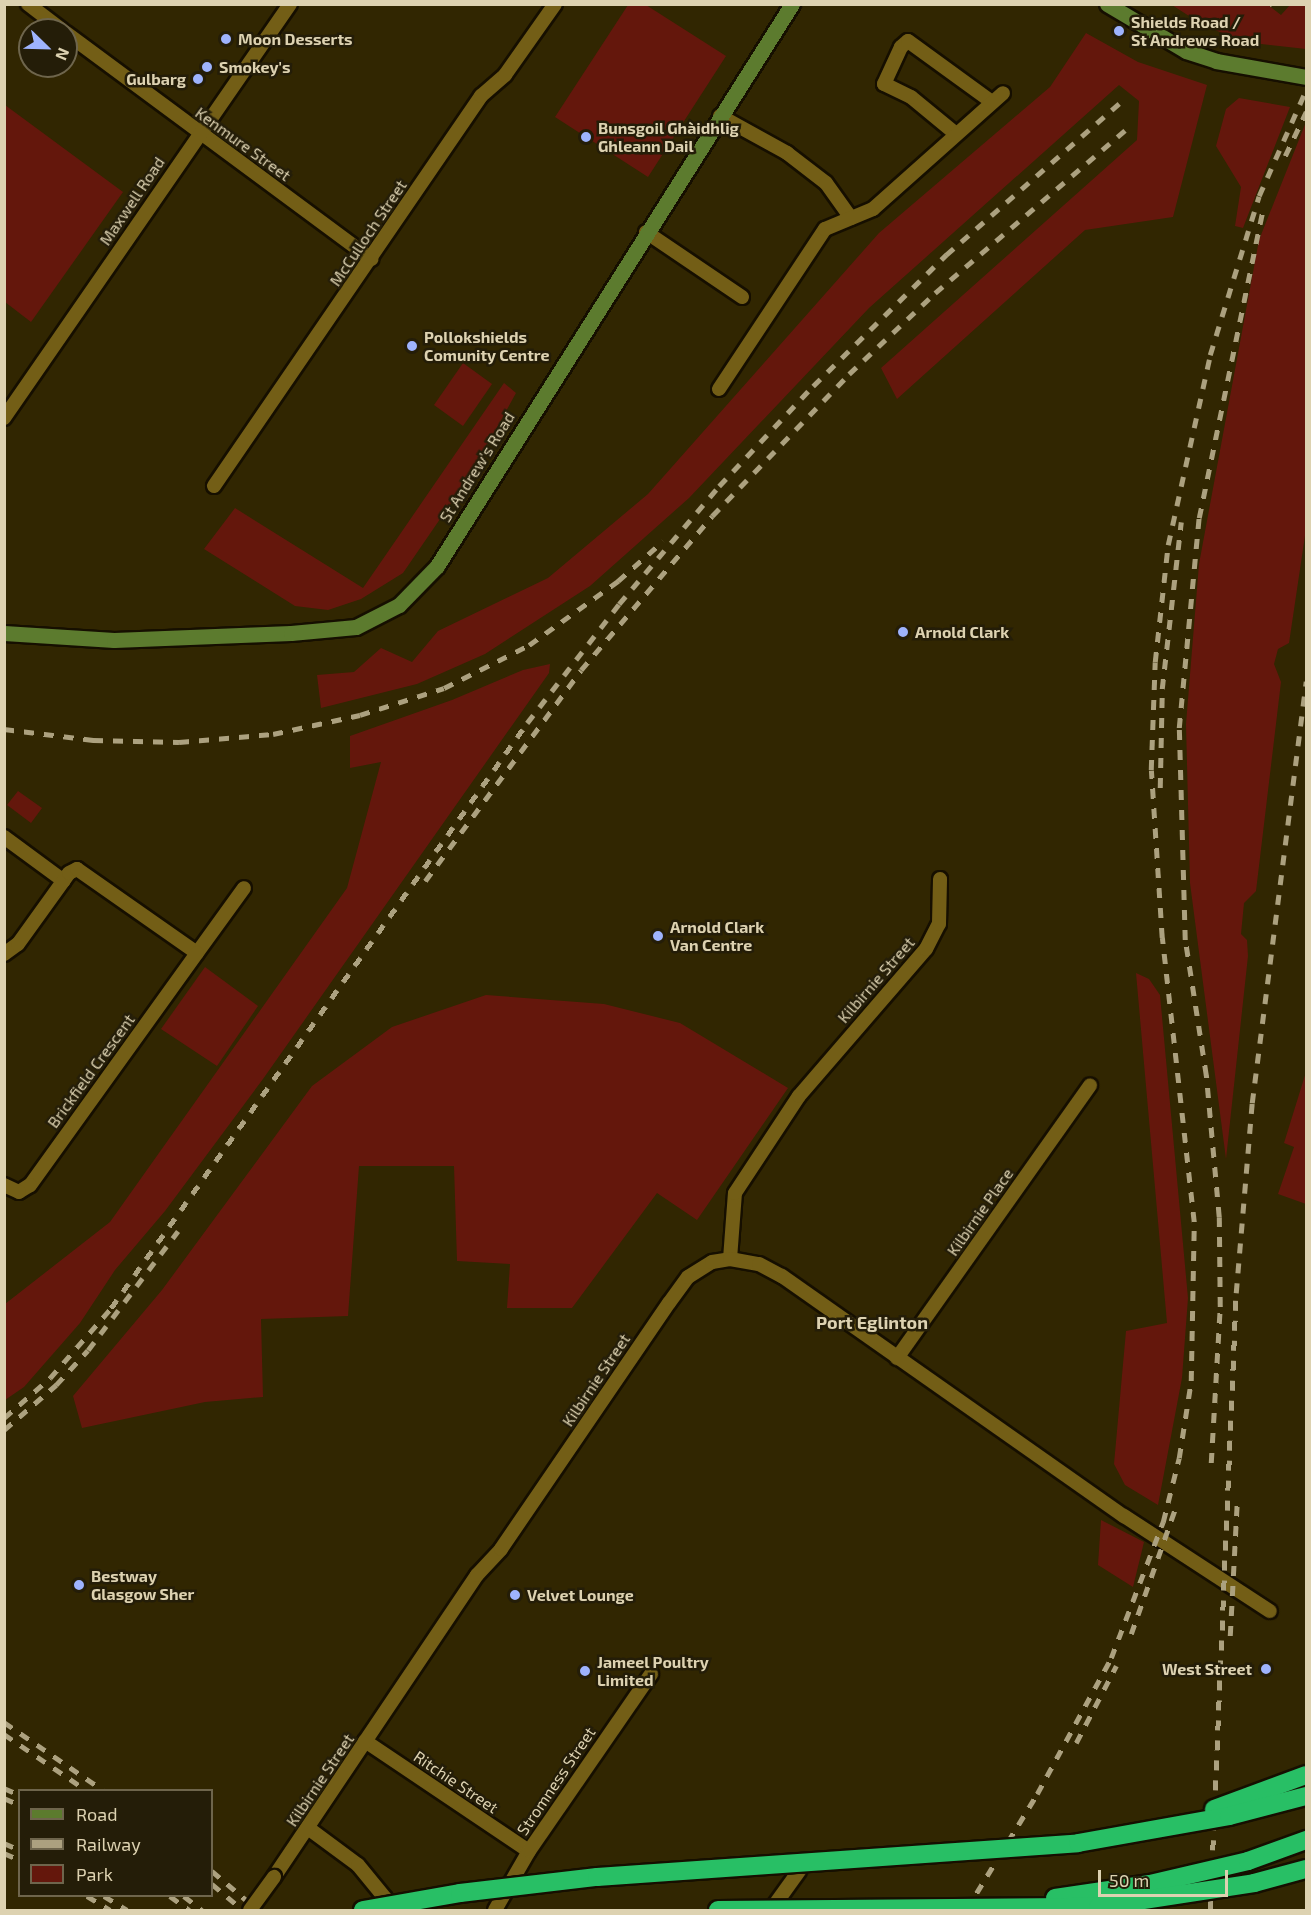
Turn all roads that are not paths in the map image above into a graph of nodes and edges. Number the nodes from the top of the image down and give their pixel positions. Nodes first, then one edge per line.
1 (28, 4) edge
2 (290, 4) edge
3 (555, 4) edge
4 (792, 4) edge
5 (1107, 4) edge
6 (46, 18) edge
7 (78, 42) edge
8 (1306, 78) edge
9 (1003, 93) dead end
10 (992, 102) junction
11 (720, 116) junction
12 (199, 132) junction
13 (956, 134) junction
14 (851, 218) junction
15 (646, 232) junction
16 (371, 259) junction
17 (742, 297) dead end
18 (718, 389) dead end
19 (4, 418) edge
20 (214, 486) dead end
21 (4, 633) edge
22 (4, 837) edge
23 (940, 879) dead end
24 (64, 881) junction
25 (244, 888) dead end
26 (197, 953) junction
27 (4, 954) edge
28 (1090, 1085) dead end
29 (4, 1185) edge
30 (730, 1259) junction
31 (897, 1358) junction
32 (1270, 1611) dead end
33 (651, 1674) dead end
34 (365, 1741) junction
35 (1306, 1775) edge
36 (1306, 1796) edge
37 (1164, 1827) junction
38 (308, 1828) junction
39 (1306, 1840) edge
40 (529, 1851) junction
41 (1306, 1869) edge
42 (799, 1871) dead end
43 (1015, 1905) junction
44 (250, 1911) edge
45 (363, 1911) edge
46 (389, 1911) edge
47 (495, 1911) edge
48 (717, 1911) edge
49 (771, 1911) edge

1 - 6 street
2 - 12 street, Maxwell Road
3 - 16 street, McCulloch Street
4 - 11 street, St Andrew's Road
5 - 8 street
7 - 12 street, Kenmure Street
9 - 10 street
10 - 13 street
10 - 13 street
11 - 14 street
11 - 15 street, St Andrew's Road
12 - 16 street, Kenmure Street
12 - 19 street, Maxwell Road
13 - 14 street
14 - 18 street
15 - 17 street
15 - 21 street, St Andrew's Road
16 - 20 street, McCulloch Street
22 - 24 street
23 - 30 street, Kilbirnie Street
24 - 26 street
24 - 27 street
25 - 26 street, Brickfield Crescent
26 - 29 street, Brickfield Crescent
28 - 31 street, Kilbirnie Place
30 - 31 street
30 - 34 street, Kilbirnie Street
31 - 32 street
33 - 40 street, Stromness Street
34 - 38 street, Kilbirnie Street
34 - 40 street, Ritchie Street
35 - 37 highway, bridge
36 - 37 highway, bridge
37 - 45 highway, bridge
38 - 44 street, Kilbirnie Street, bridge
38 - 46 street
39 - 43 highway, bridge
40 - 47 street, Stromness Street
41 - 43 highway, bridge
42 - 49 street
43 - 48 highway, bridge

